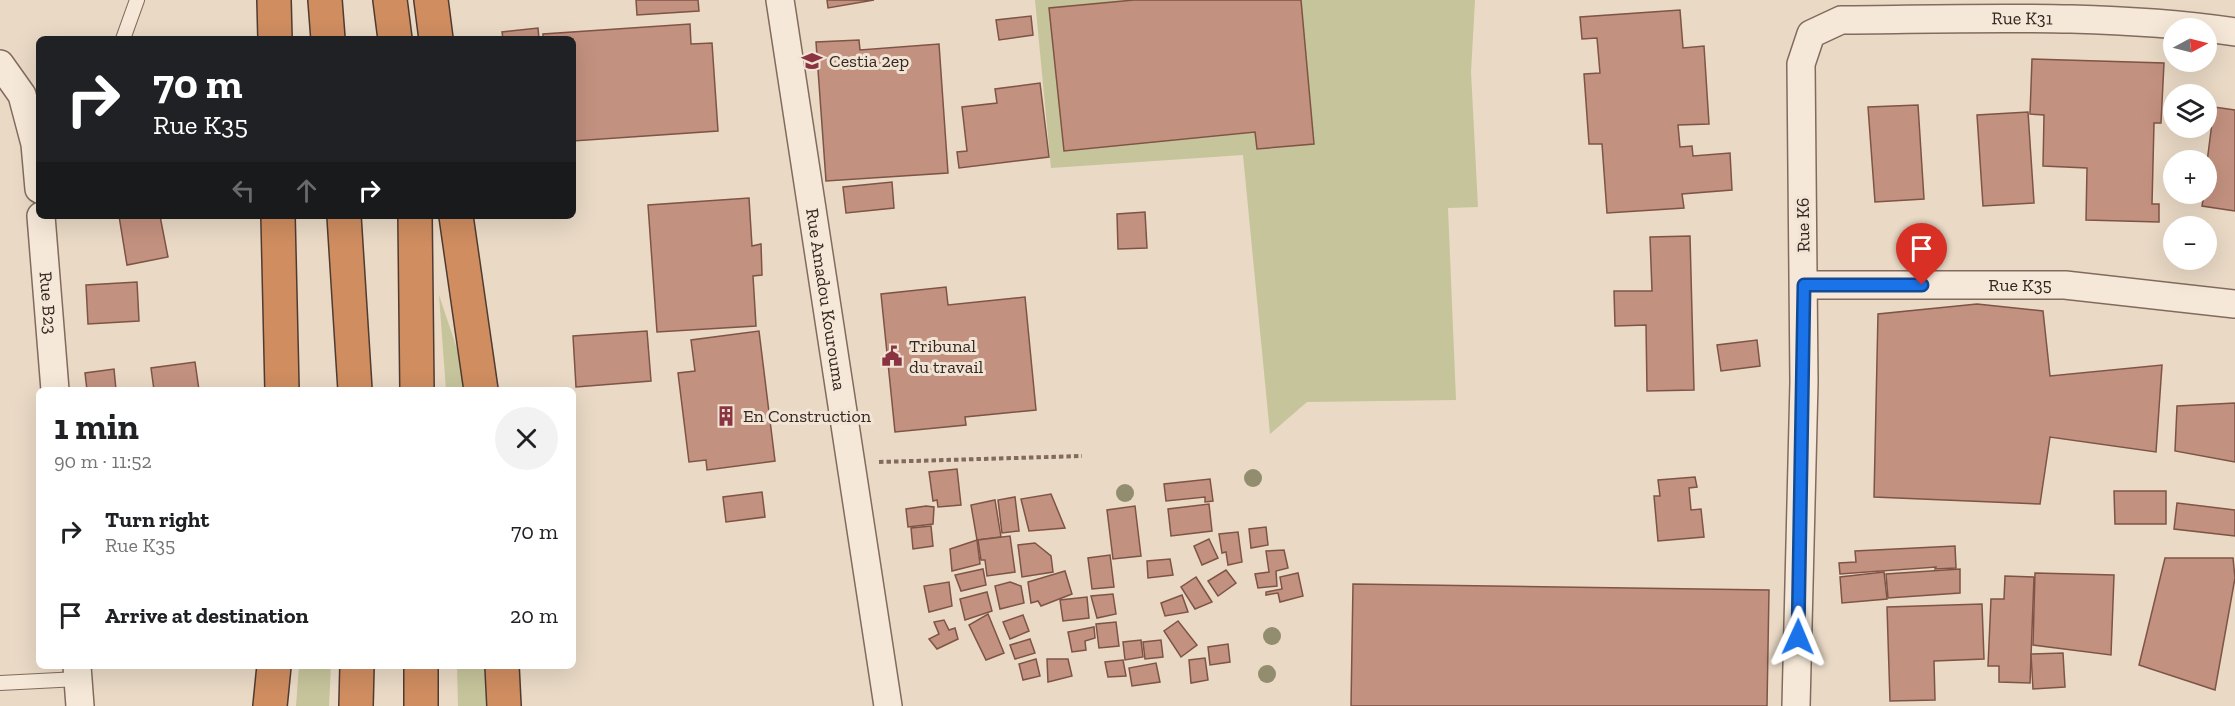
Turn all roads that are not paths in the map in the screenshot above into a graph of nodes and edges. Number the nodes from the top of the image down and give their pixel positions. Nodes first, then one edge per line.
1 (137, 0) edge
2 (274, 0) edge
3 (325, 0) edge
4 (390, 0) edge
5 (430, 0) edge
6 (780, 0) edge
7 (2235, 32) edge
8 (1812, 34) joint
9 (124, 36) edge
10 (275, 36) edge
11 (328, 36) edge
12 (395, 36) edge
13 (436, 36) edge
14 (0, 64) edge
15 (36, 139) edge
16 (41, 219) edge
17 (278, 219) edge
18 (344, 219) edge
19 (414, 219) edge
20 (456, 219) edge
21 (1804, 285) junction
22 (2235, 304) edge
23 (55, 387) edge
24 (282, 387) edge
25 (355, 387) edge
26 (417, 387) edge
27 (481, 387) edge
28 (274, 669) edge
29 (357, 669) edge
30 (421, 669) edge
31 (502, 669) edge
32 (78, 672) edge
33 (0, 683) edge
34 (80, 706) edge
35 (270, 706) edge
36 (356, 706) edge
37 (421, 706) edge
38 (504, 706) edge
39 (888, 706) edge
40 (1796, 706) edge

1 - 9 lane
2 - 10 highway
3 - 11 highway
4 - 12 highway
5 - 13 highway
6 - 39 street, Rue Amadou Kourouma
7 - 8 street, Rue K31
8 - 21 street, Rue K6
14 - 15 street
16 - 23 street, Rue B23
17 - 24 highway
18 - 25 highway
19 - 26 highway
20 - 27 highway
21 - 22 street, Rue K35
21 - 40 street, Rue K6
28 - 35 highway
29 - 36 highway
30 - 37 highway
31 - 38 highway
32 - 33 lane
32 - 34 street

